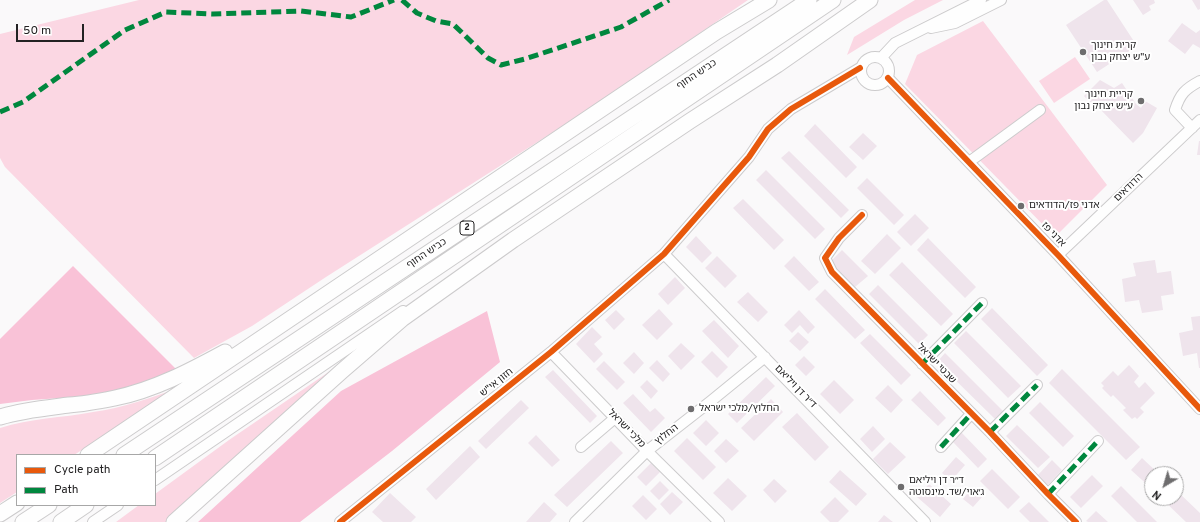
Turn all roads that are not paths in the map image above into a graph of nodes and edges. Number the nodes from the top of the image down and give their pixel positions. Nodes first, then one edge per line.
1 (769, 0) edge
2 (809, 0) edge
3 (833, 0) edge
4 (980, 0) edge
5 (1001, 0) edge
6 (868, 2) edge
7 (914, 32) junction
8 (881, 58) junction
9 (860, 68) junction
10 (888, 78) junction
11 (1200, 81) edge
12 (1040, 110) dead end
13 (1200, 120) edge
14 (1192, 128) junction
15 (969, 162) junction
16 (862, 215) dead end
17 (513, 240) junction
18 (664, 254) junction
19 (1058, 255) junction
20 (320, 299) junction
21 (982, 304) dead end
22 (552, 352) junction
23 (765, 356) junction
24 (922, 364) junction
25 (1037, 385) dead end
26 (1200, 410) edge
27 (971, 414) junction
28 (0, 417) edge
29 (615, 418) junction
30 (990, 432) junction
31 (1098, 441) dead end
32 (581, 447) dead end
33 (941, 447) dead end
34 (647, 451) junction
35 (89, 454) edge
36 (126, 454) edge
37 (156, 457) edge
38 (156, 479) edge
39 (1048, 494) junction
40 (16, 504) edge
41 (47, 506) edge
42 (85, 506) edge
43 (117, 506) edge
44 (0, 514) edge
45 (23, 522) edge
46 (61, 522) edge
47 (93, 522) edge
48 (174, 522) edge
49 (340, 522) edge
50 (575, 522) edge
51 (719, 522) edge
52 (925, 522) edge
53 (1076, 522) edge

1 - 20 highway
2 - 36 highway, כביש החוף / 2
3 - 37 highway, כביש החוף / 2
4 - 7 street
5 - 7 street
6 - 17 highway
7 - 8 street
8 - 9 street
8 - 10 street
9 - 10 street
9 - 18 street, חזון אי"ש
10 - 15 street, אדני פז
11 - 14 street
12 - 15 street
13 - 14 street, הדודאים
14 - 19 street, הדודאים
15 - 19 street, אדני פז
16 - 24 street, שבטי ישראל
17 - 38 street
17 - 48 highway
18 - 22 street, חזון אי"ש
18 - 23 street, ד״ר דן ויליאם
19 - 26 street, אדני פז
20 - 28 highway
20 - 35 highway
21 - 24 street
22 - 29 street, מלכי ישראל
22 - 49 street, חזון אי"ש
23 - 34 street, החלוץ
23 - 52 street, ד״ר דן ויליאם
24 - 27 street, שבטי ישראל
25 - 30 street
27 - 30 street, שבטי ישראל
27 - 33 street
29 - 32 street
29 - 34 street, מלכי ישראל
30 - 39 street, שבטי ישראל
31 - 39 street
34 - 50 street, החלוץ
34 - 51 street, מלכי ישראל
39 - 53 street, שבטי ישראל
40 - 44 highway
41 - 45 highway
42 - 46 highway
43 - 47 street

